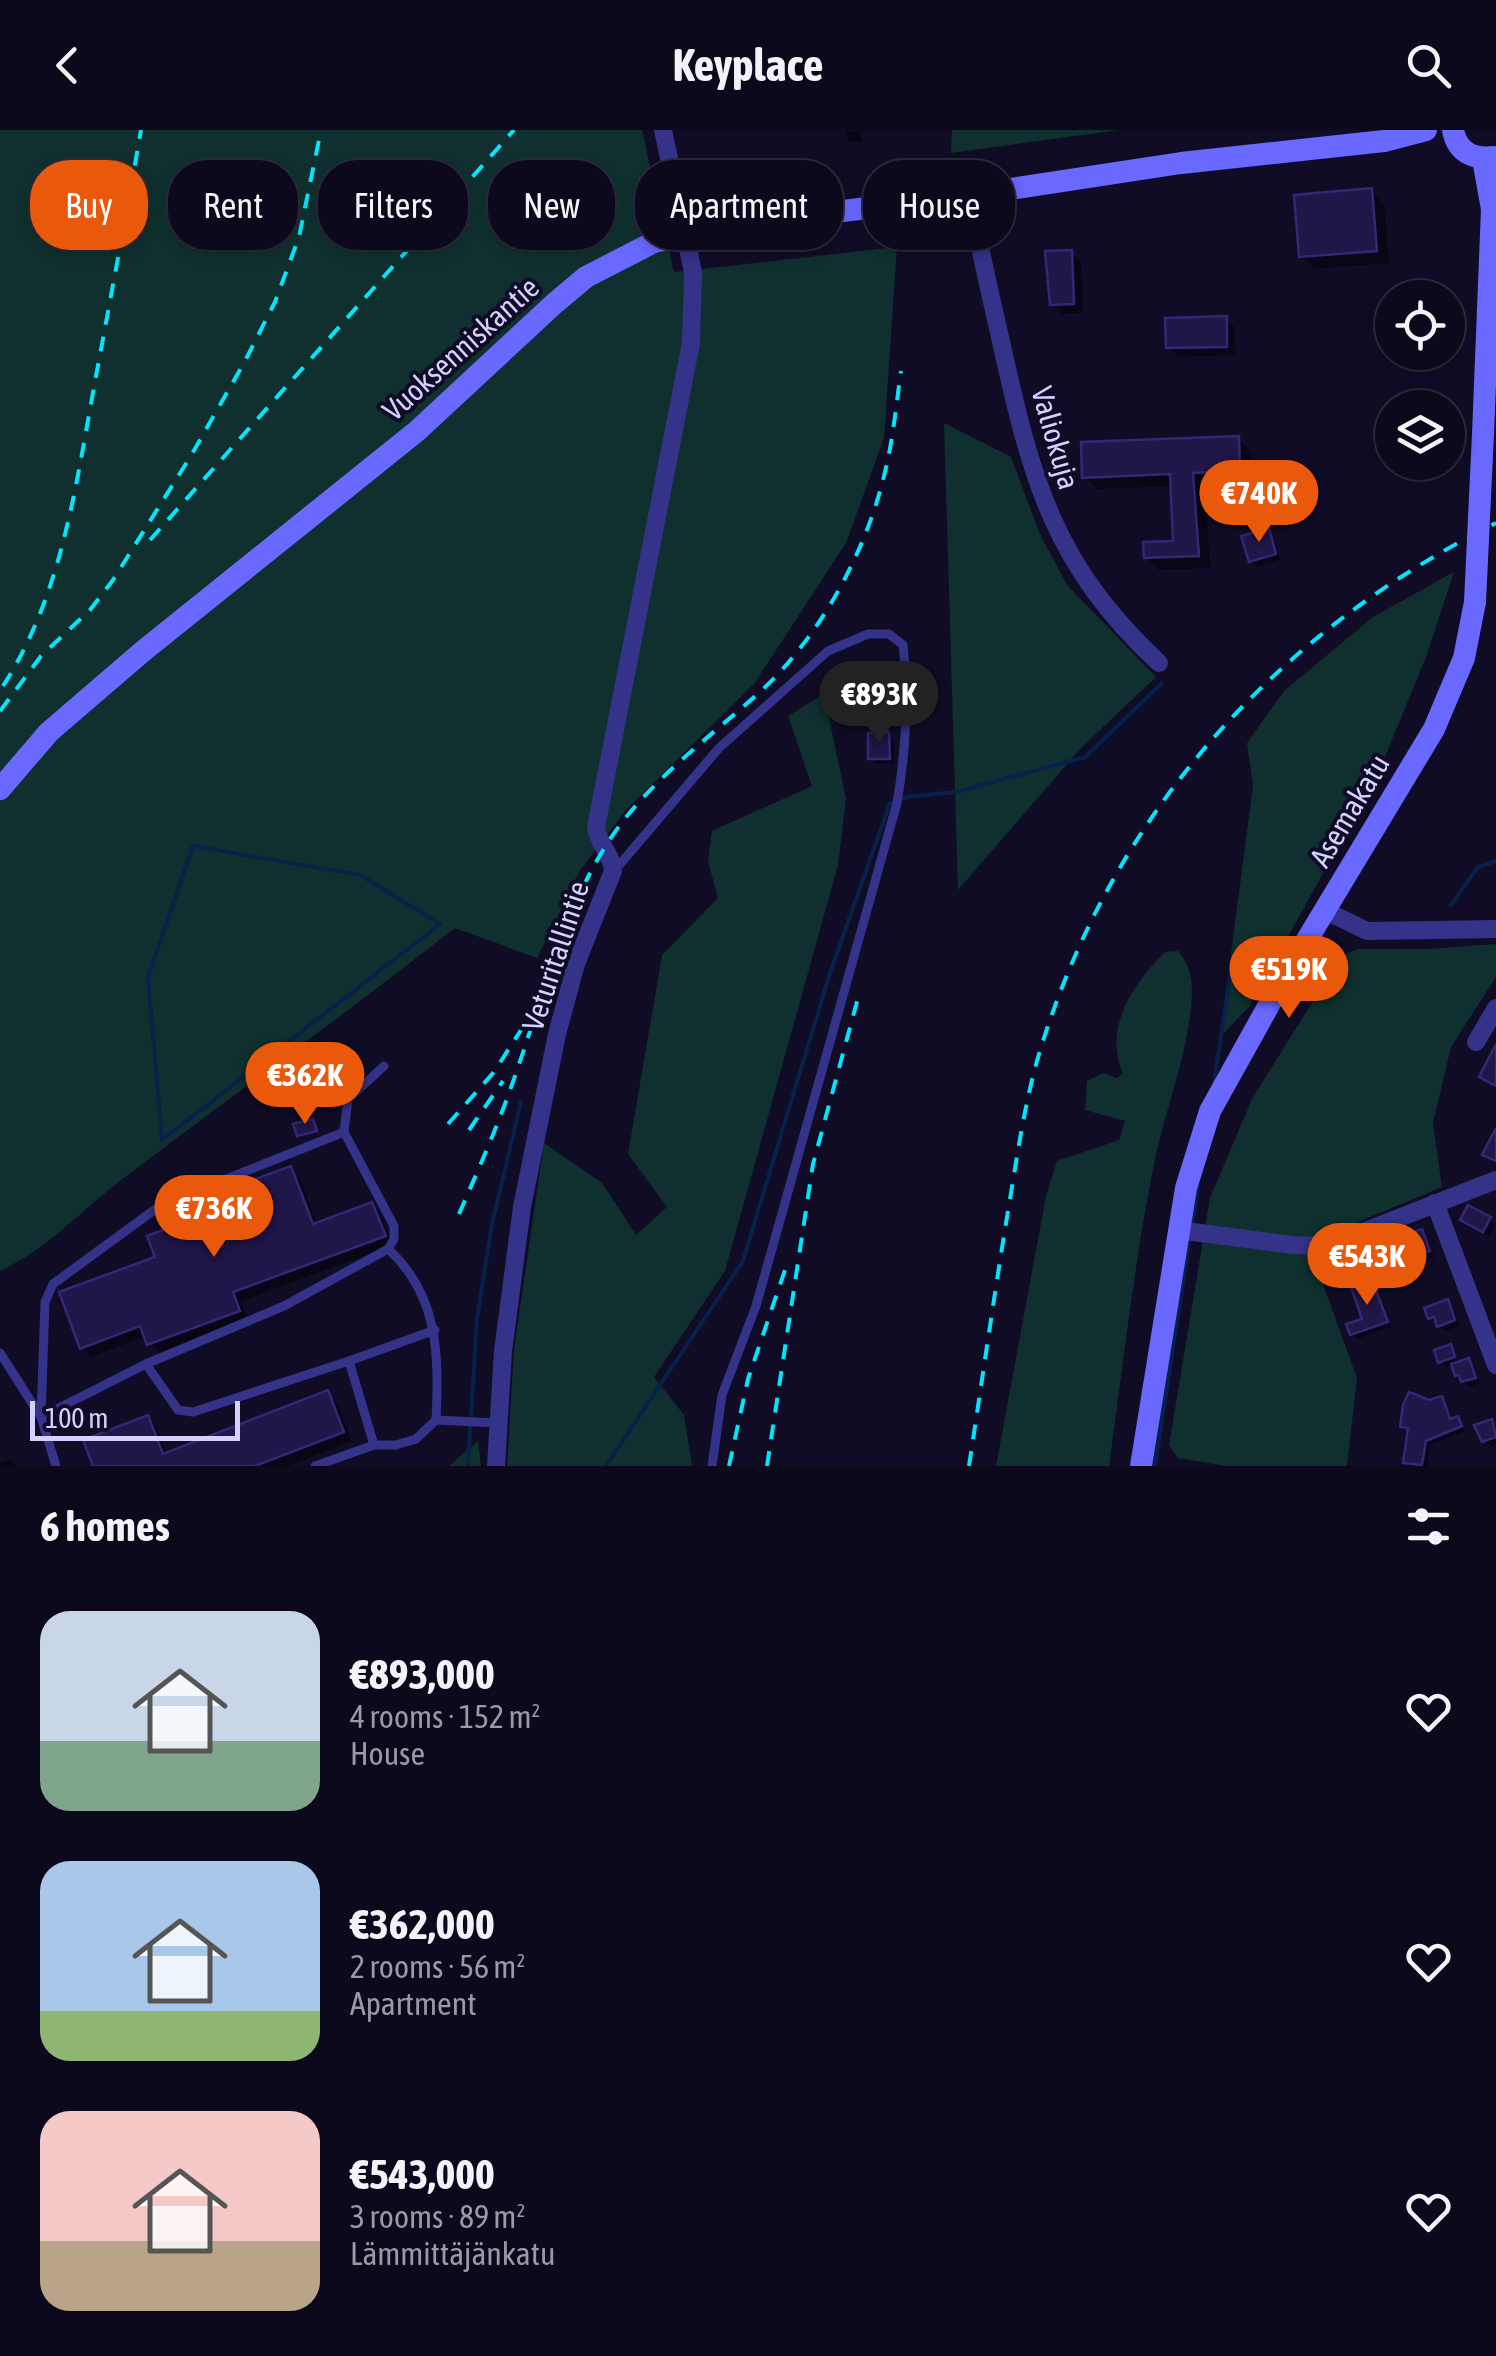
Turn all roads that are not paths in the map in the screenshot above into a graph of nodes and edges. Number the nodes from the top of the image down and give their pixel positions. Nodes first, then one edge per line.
1 (663, 130) edge
2 (1426, 130) edge
3 (1453, 130) edge
4 (1489, 157) edge
5 (669, 160) edge
6 (1015, 188) edge
7 (638, 250) edge
8 (688, 250) edge
9 (982, 250) edge
10 (1159, 663) dead end
11 (0, 789) edge
12 (614, 871) junction
13 (1326, 911) junction
14 (1496, 929) edge
15 (1496, 1008) edge
16 (1476, 1042) dead end
17 (384, 1066) dead end
18 (344, 1132) junction
19 (1496, 1180) edge
20 (1435, 1203) junction
21 (1178, 1230) junction
22 (388, 1249) junction
23 (435, 1330) junction
24 (0, 1353) edge
25 (350, 1362) junction
26 (146, 1364) junction
27 (1496, 1365) edge
28 (41, 1417) junction
29 (436, 1420) junction
30 (496, 1423) junction
31 (374, 1446) junction
32 (56, 1466) edge
33 (315, 1466) edge
34 (496, 1466) edge
35 (712, 1466) edge
36 (1141, 1466) edge

1 - 5 street, Veturitallintie
2 - 6 street, Vuoksenniskantie
3 - 4 street
4 - 13 street, Asemakatu, bridge
7 - 11 street, Vuoksenniskantie
8 - 12 street, Veturitallintie
9 - 10 street, Valiokuja
12 - 30 street, Veturitallintie
12 - 35 lane
13 - 14 street
13 - 21 street, Asemakatu
15 - 16 street
17 - 18 lane
18 - 22 lane
18 - 28 lane
19 - 20 street
20 - 21 street
20 - 27 street
21 - 36 street, Asemakatu
22 - 23 lane
22 - 26 lane
23 - 25 lane
23 - 29 lane
24 - 28 lane
25 - 26 lane
25 - 31 lane
26 - 28 lane
28 - 32 lane
29 - 30 lane
29 - 31 lane
30 - 34 street, Veturitallintie
31 - 33 lane

